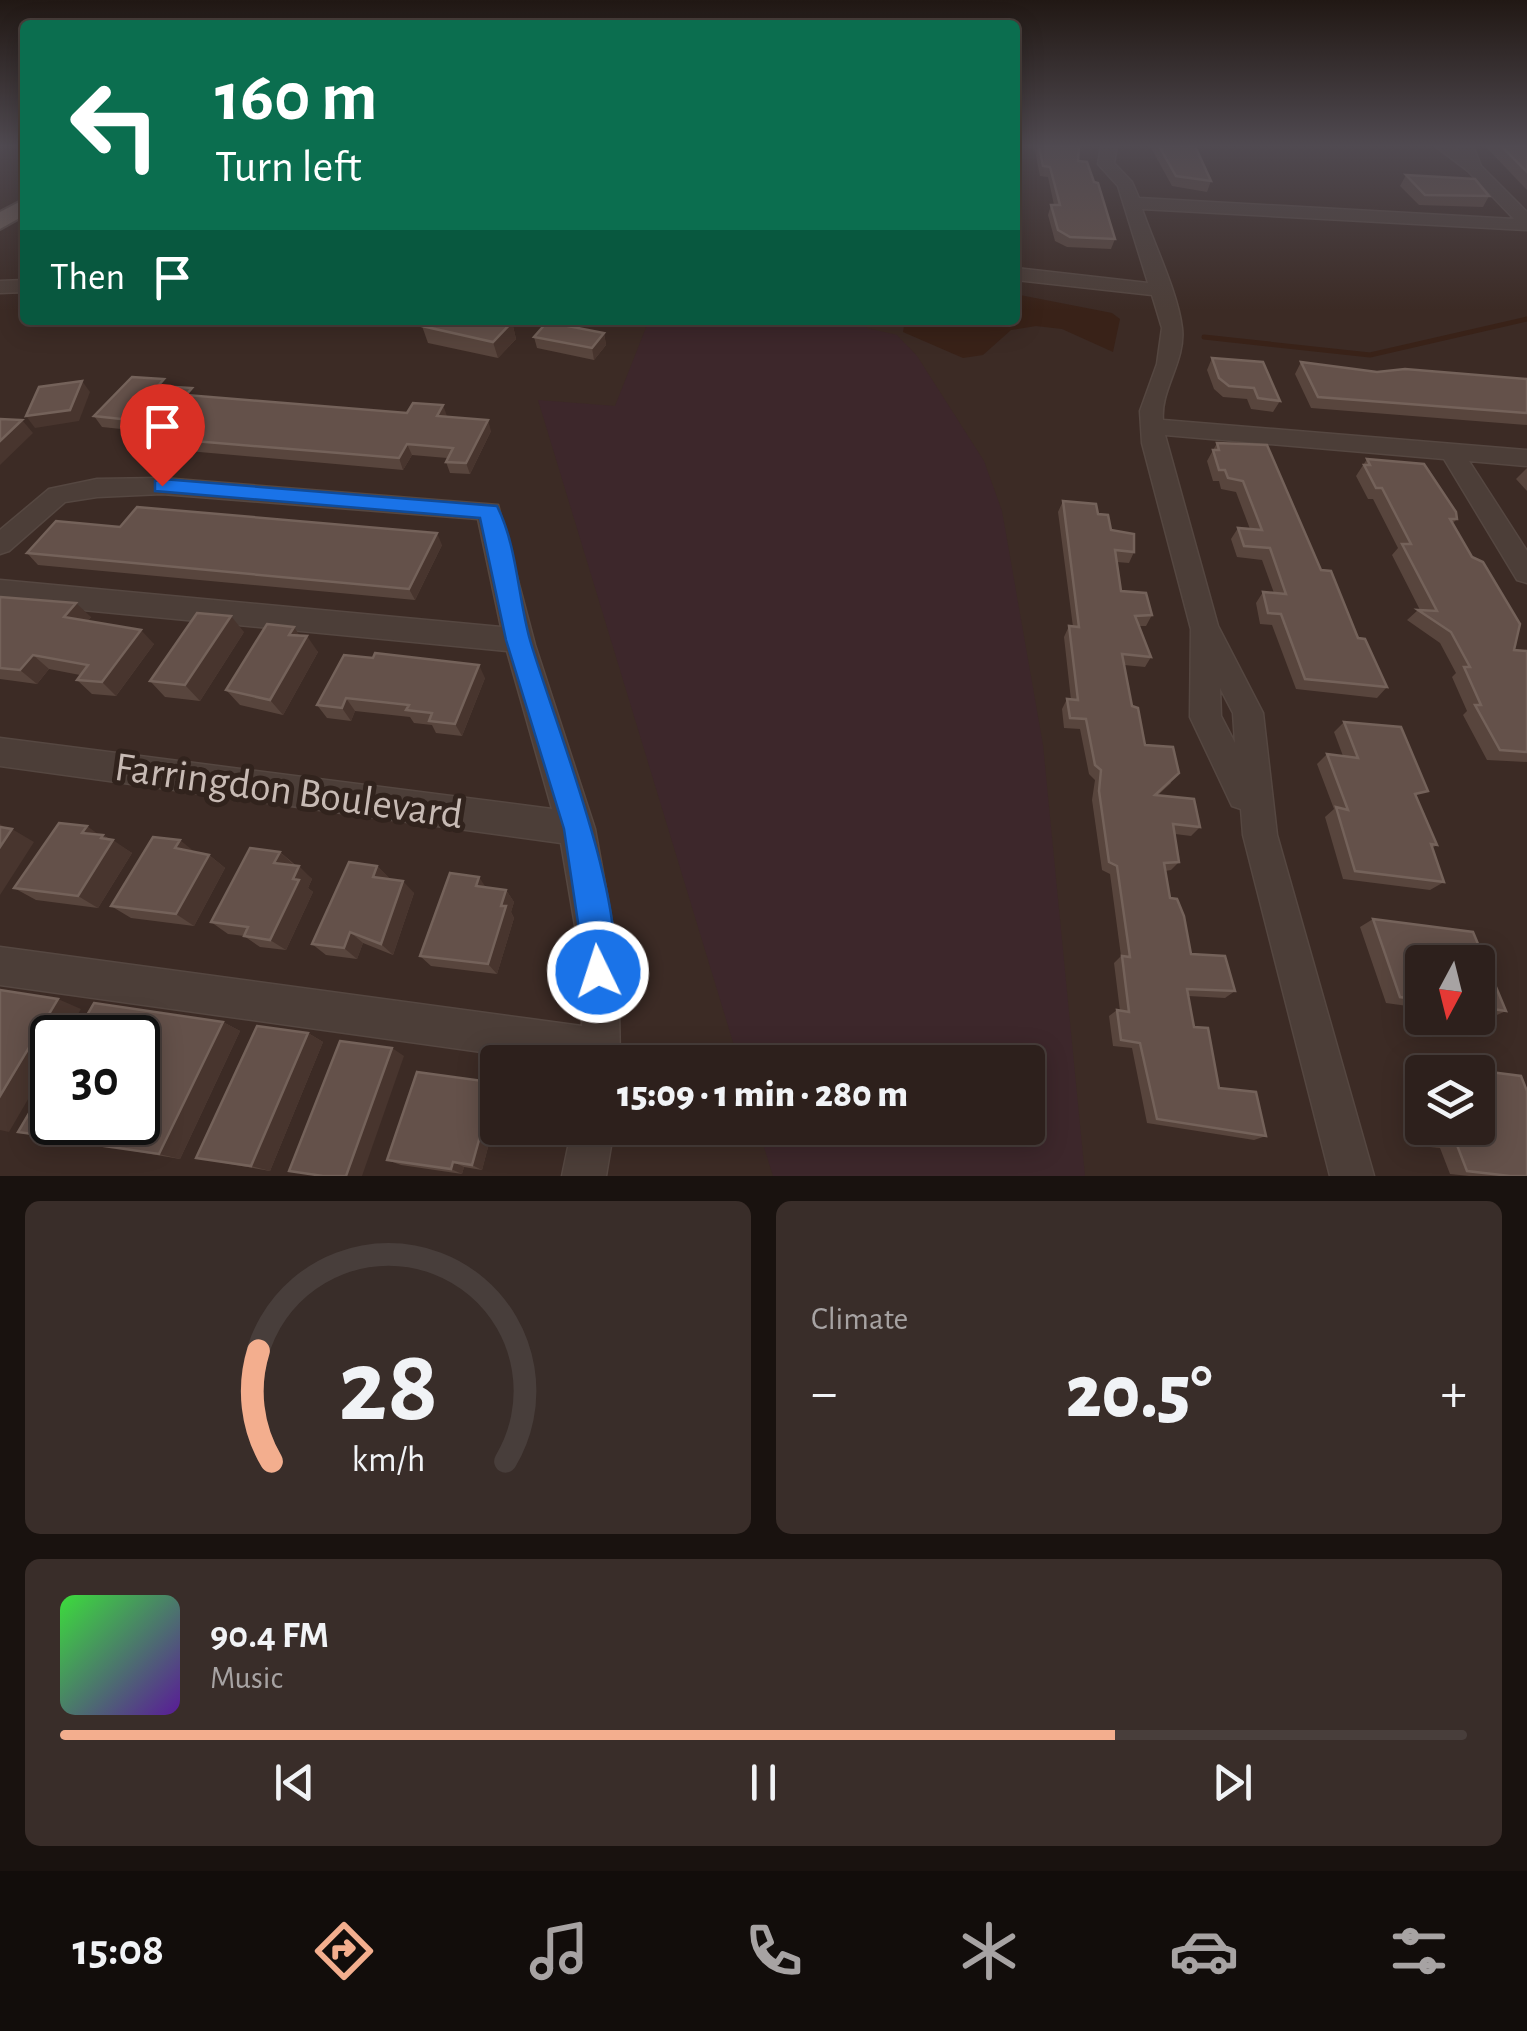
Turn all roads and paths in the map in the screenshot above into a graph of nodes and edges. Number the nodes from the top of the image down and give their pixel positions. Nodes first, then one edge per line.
1 (1131, 201) edge
2 (1223, 201) edge
3 (1506, 201) edge
4 (1527, 223) edge
5 (1020, 275) edge
6 (1160, 290) junction
7 (1153, 428) junction
8 (1452, 453) junction
9 (1527, 458) edge
10 (0, 544) edge
11 (1527, 574) edge
12 (0, 591) edge
13 (518, 640) junction
14 (0, 752) edge
15 (578, 829) junction
16 (0, 966) edge
17 (527, 1045) edge
18 (600, 1045) edge
19 (590, 1145) edge
20 (584, 1176) edge
21 (1352, 1176) edge

1 - 6 street
2 - 4 street
3 - 4 street
5 - 6 street
6 - 7 street
7 - 8 street
7 - 21 street
8 - 9 street
8 - 11 street
10 - 13 street
12 - 13 street
13 - 15 street
14 - 15 street, Farringdon Boulevard
15 - 18 street
16 - 17 street
19 - 20 street

